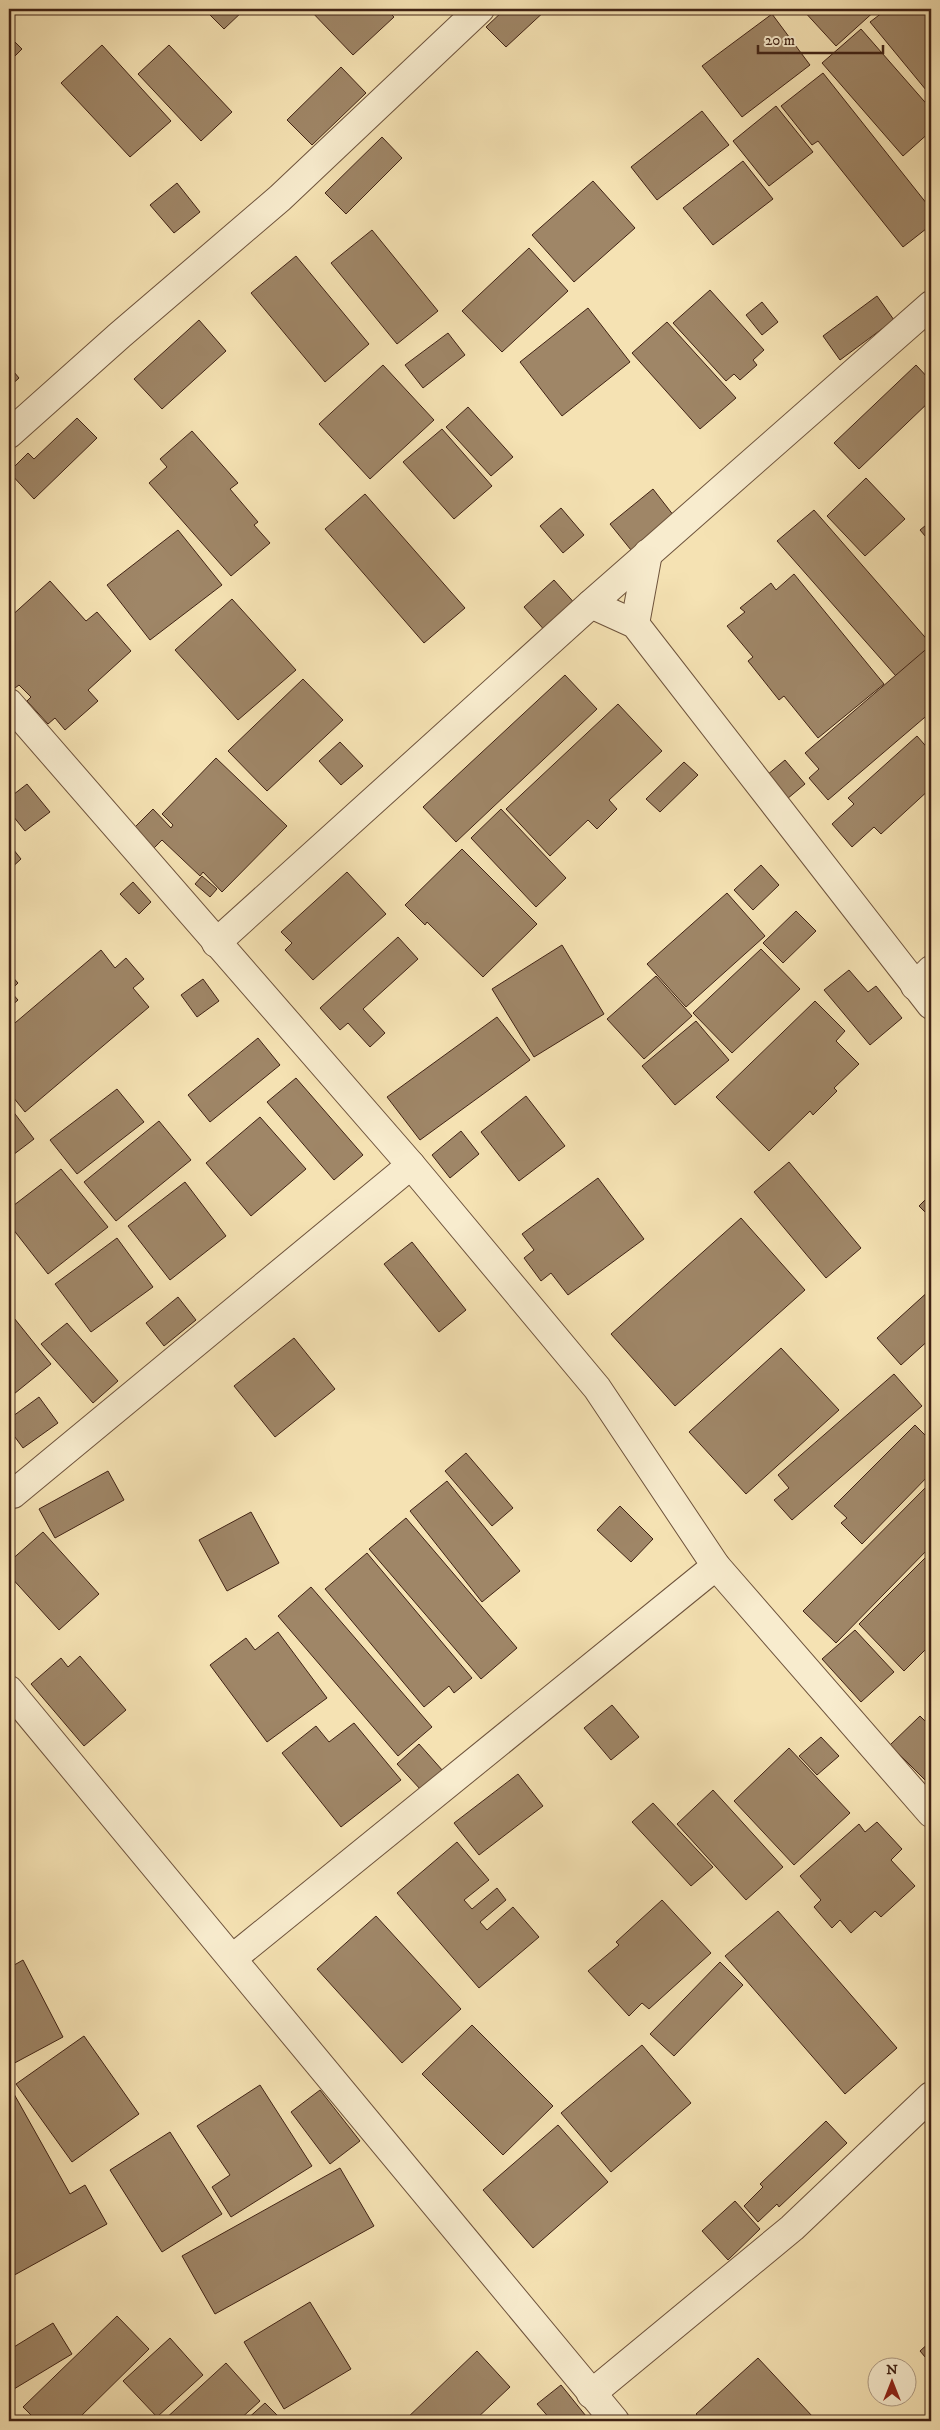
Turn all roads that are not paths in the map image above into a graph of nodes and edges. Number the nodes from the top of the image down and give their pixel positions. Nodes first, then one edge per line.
1 (480, 9) edge
2 (931, 305) edge
3 (9, 434) edge
4 (648, 553) junction
5 (590, 604) junction
6 (635, 624) junction
7 (9, 703) edge
8 (216, 943) junction
9 (926, 987) edge
10 (411, 1165) junction
11 (10, 1494) edge
12 (716, 1566) junction
13 (9, 1690) edge
14 (931, 1813) edge
15 (233, 1958) junction
16 (931, 2096) edge
17 (590, 2394) junction
18 (615, 2421) edge

1 - 3 street
2 - 4 street
4 - 5 street
4 - 6 street
5 - 6 street
5 - 8 street
6 - 9 street
7 - 8 street
8 - 10 street
10 - 11 street
10 - 12 street
12 - 14 street
12 - 15 street
13 - 15 street
15 - 17 street
16 - 17 street
17 - 18 street

